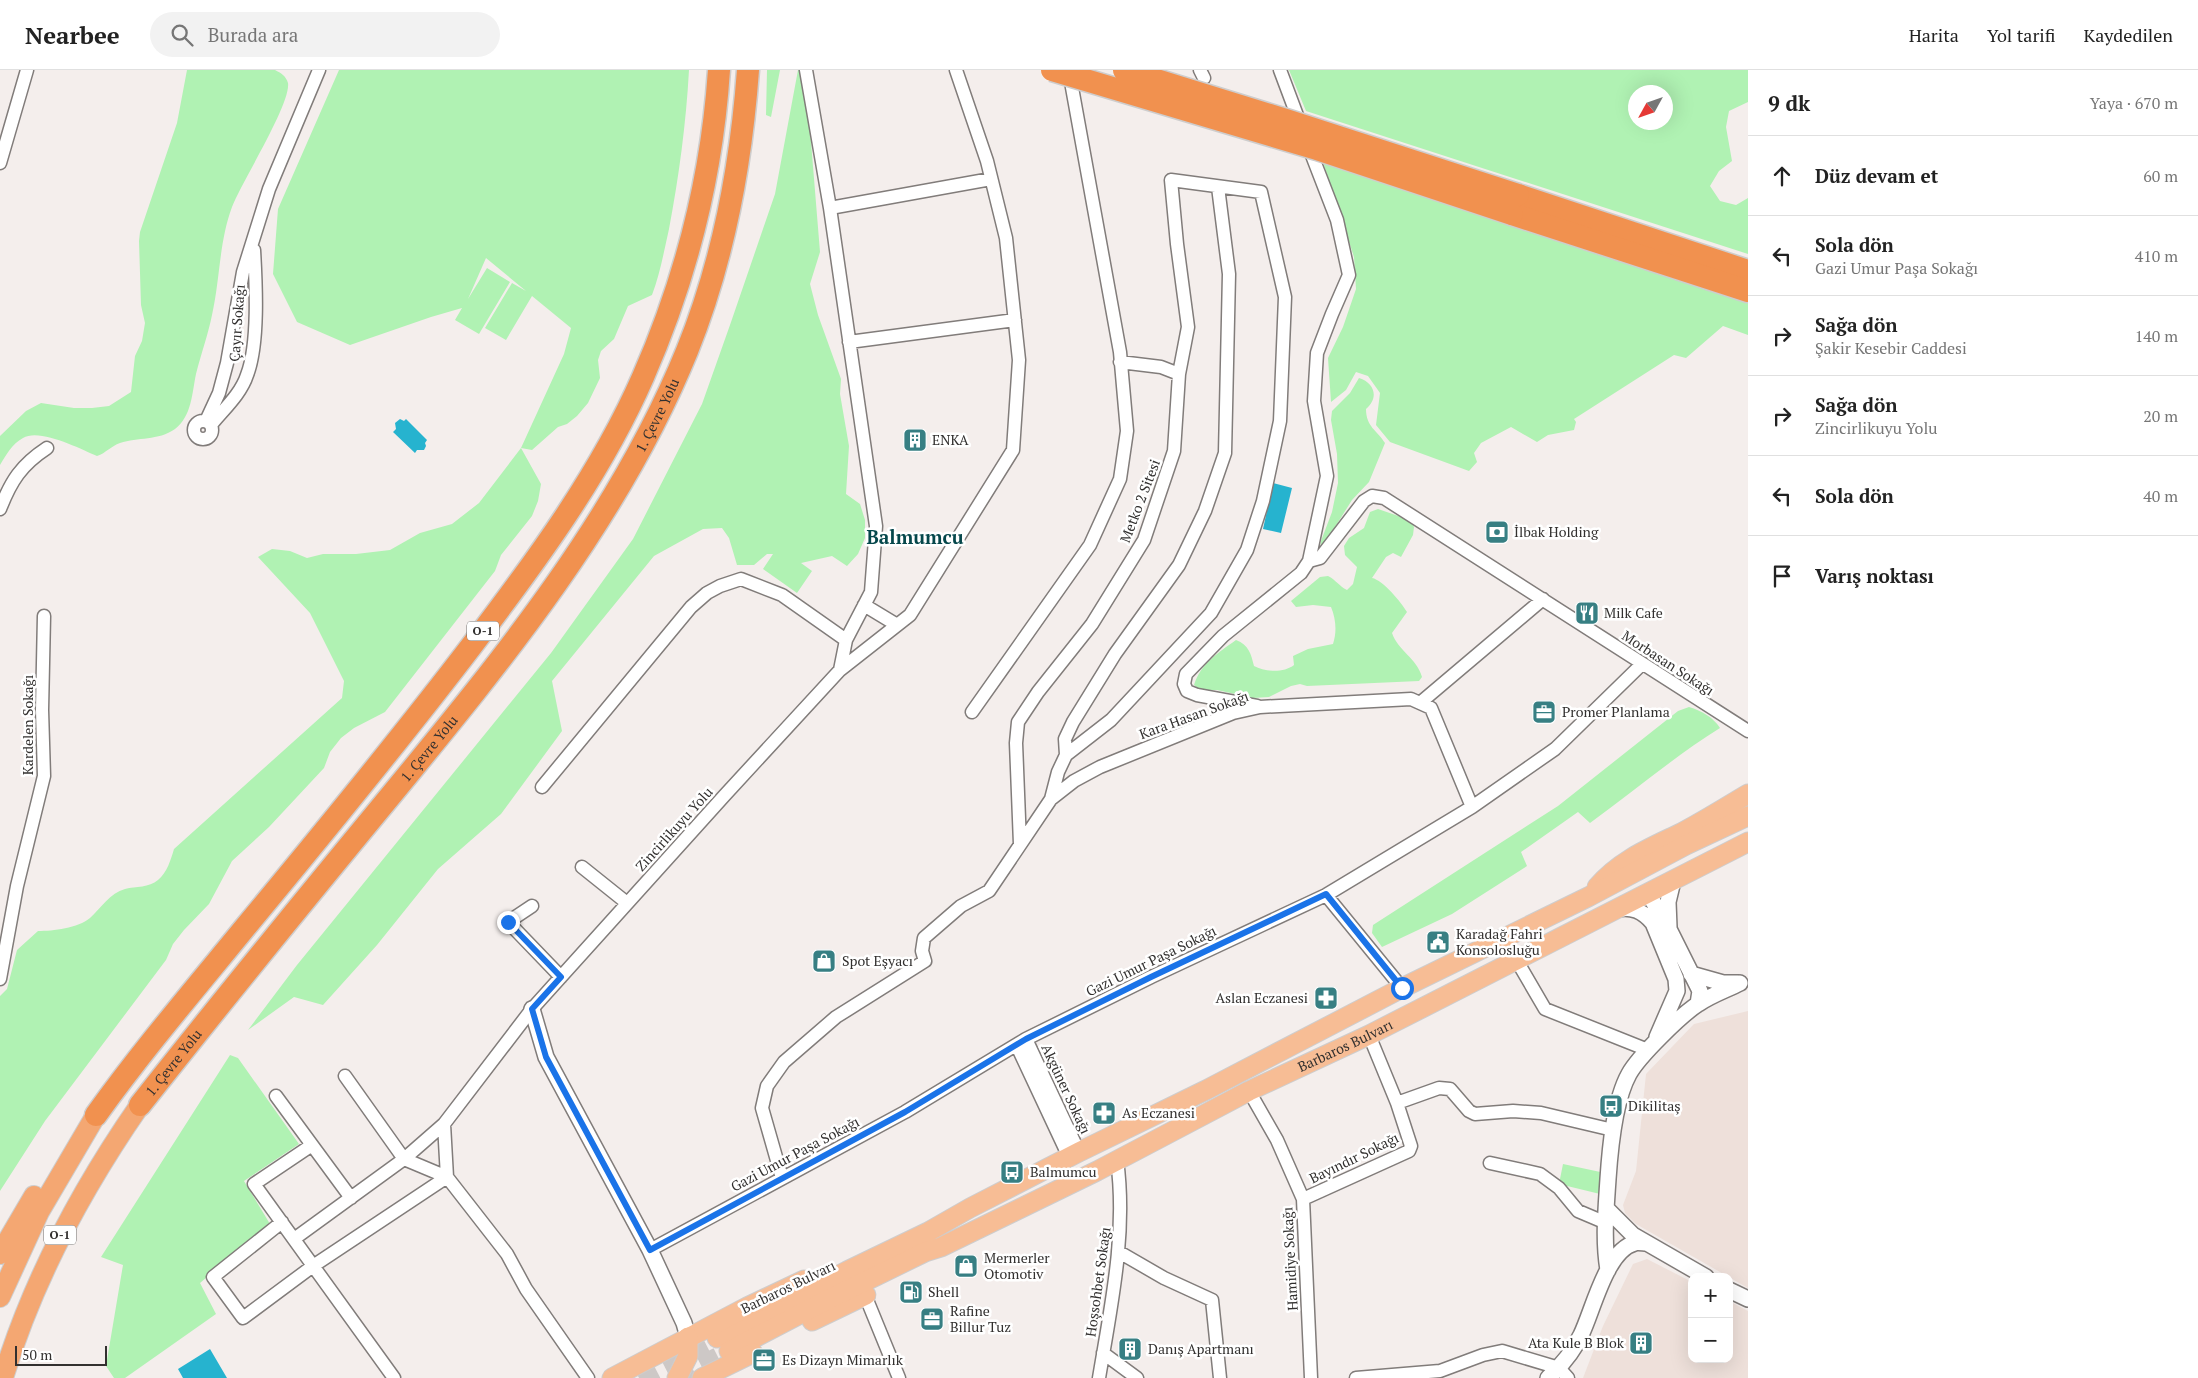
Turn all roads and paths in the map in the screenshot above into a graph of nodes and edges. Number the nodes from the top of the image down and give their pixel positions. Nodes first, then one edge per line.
1 (27, 70) edge
2 (319, 70) edge
3 (719, 70) edge
4 (748, 70) edge
5 (806, 70) edge
6 (956, 70) edge
7 (1052, 70) edge
8 (1069, 70) edge
9 (1124, 70) edge
10 (1280, 70) edge
11 (0, 163) edge
12 (991, 179) junction
13 (1218, 187) junction
14 (1515, 204) junction
15 (830, 208) junction
16 (253, 242) junction
17 (1748, 271) edge
18 (1748, 291) edge
19 (1015, 320) junction
20 (850, 342) junction
21 (1120, 362) junction
22 (1179, 374) junction
23 (47, 448) dead end
24 (0, 509) edge
25 (1309, 561) junction
26 (1543, 599) junction
27 (864, 605) junction
28 (44, 616) dead end
29 (897, 625) junction
30 (846, 640) junction
31 (1641, 665) junction
32 (840, 670) junction
33 (1420, 703) junction
34 (1260, 707) junction
35 (972, 712) dead end
36 (1748, 732) edge
37 (1066, 755) junction
38 (542, 787) dead end
39 (1748, 794) edge
40 (1051, 799) junction
41 (1472, 807) junction
42 (1748, 816) edge
43 (1692, 826) junction
44 (1748, 842) edge
45 (1020, 844) junction
46 (1686, 845) junction
47 (1707, 863) junction
48 (582, 867) dead end
49 (1625, 879) junction
50 (1673, 881) junction
51 (1648, 893) junction
52 (1326, 894) junction
53 (1588, 897) junction
54 (627, 903) junction
55 (532, 906) dead end
56 (1616, 910) junction
57 (1669, 929) junction
58 (3, 942) edge
59 (1517, 961) junction
60 (1691, 974) junction
61 (561, 977) junction
62 (0, 979) edge
63 (1744, 982) edge
64 (1402, 988) junction
65 (1698, 1004) junction
66 (532, 1009) junction
67 (1369, 1035) junction
68 (1022, 1043) junction
69 (1648, 1050) junction
70 (345, 1076) dead end
71 (1250, 1091) junction
72 (276, 1096) dead end
73 (1181, 1103) junction
74 (1397, 1103) junction
75 (140, 1105) joint
76 (96, 1115) junction
77 (444, 1124) junction
78 (1613, 1130) junction
79 (312, 1145) junction
80 (1074, 1155) junction
81 (404, 1159) junction
82 (1117, 1160) junction
83 (1490, 1163) dead end
84 (447, 1177) junction
85 (782, 1178) junction
86 (351, 1198) junction
87 (1303, 1199) junction
88 (970, 1208) junction
89 (1606, 1216) junction
90 (282, 1222) junction
91 (294, 1239) junction
92 (1646, 1243) junction
93 (941, 1247) junction
94 (650, 1250) junction
95 (1119, 1252) junction
96 (0, 1254) edge
97 (313, 1266) junction
98 (1608, 1270) junction
99 (1699, 1273) edge
100 (1733, 1292) edge
101 (865, 1295) junction
102 (0, 1298) edge
103 (1748, 1299) edge
104 (688, 1337) junction
105 (1103, 1353) junction
106 (1558, 1375) edge
107 (3, 1378) edge
108 (394, 1378) edge
109 (588, 1378) edge
110 (612, 1378) edge
111 (676, 1378) edge
112 (702, 1378) edge
113 (899, 1378) edge
114 (1099, 1378) edge
115 (1137, 1378) edge
116 (1220, 1378) edge
117 (1311, 1378) edge
118 (1356, 1378) edge

1 - 11 street
2 - 16 street, Çayır Sokağı
3 - 76 highway, 1. Çevre Yolu / O-1
4 - 75 highway, 1. Çevre Yolu / O-1
5 - 15 street
6 - 12 street
7 - 14 highway, bridge
8 - 21 street
9 - 14 highway, bridge
10 - 25 street
12 - 15 street
12 - 19 street
13 - 22 street, Metko 2 Sitesi
13 - 37 street, Metko 2 Sitesi
13 - 37 street, Metko 2 Sitesi
14 - 17 highway
14 - 18 highway
15 - 20 street
16 - 16 street, Çayır Sokağı
19 - 20 street
19 - 29 street, Zincirlikuyu Yolu
20 - 27 street
21 - 22 street
21 - 35 street
22 - 45 street, Metko 2 Sitesi
23 - 24 street
25 - 26 street, Morbasan Sokağı
25 - 34 street
26 - 31 street, Morbasan Sokağı
26 - 33 street
27 - 29 street
27 - 30 street
28 - 58 street, Kardelen Sokağı
29 - 32 street, Zincirlikuyu Yolu
30 - 32 street
30 - 38 street
31 - 36 street, Morbasan Sokağı
31 - 41 street, Gazi Umur Paşa Sokağı
32 - 54 street, Zincirlikuyu Yolu
33 - 34 street, Kara Hasan Sokağı
33 - 41 street
34 - 40 street, Kara Hasan Sokağı
37 - 40 street, Metko 2 Sitesi
39 - 43 main road
40 - 45 street
41 - 52 street, Gazi Umur Paşa Sokağı
42 - 46 main road, Barbaros Bulvarı
43 - 46 main road
43 - 53 main road
44 - 47 main road, Barbaros Bulvarı
45 - 85 street
46 - 47 main road
46 - 49 main road, Barbaros Bulvarı
47 - 50 main road, Barbaros Bulvarı
48 - 54 street
49 - 51 main road
49 - 53 main road, Barbaros Bulvarı
50 - 51 main road, Barbaros Bulvarı
50 - 57 street
51 - 56 main road, Barbaros Bulvarı
51 - 57 street
52 - 64 street
52 - 68 street, Gazi Umur Paşa Sokağı
53 - 64 main road, Barbaros Bulvarı
54 - 61 street, Zincirlikuyu Yolu
55 - 61 street
56 - 59 main road, Barbaros Bulvarı
56 - 69 street
57 - 60 street
58 - 62 street, Kardelen Sokağı
59 - 67 main road, Barbaros Bulvarı
59 - 69 street
60 - 63 street
60 - 65 street
61 - 66 street, Zincirlikuyu Yolu
63 - 65 street
64 - 73 main road, Barbaros Bulvarı
65 - 69 street
66 - 77 street, Zincirlikuyu Yolu
66 - 94 street
67 - 71 main road, Barbaros Bulvarı
67 - 74 street
68 - 80 street, Akgüner Sokağı
68 - 85 street, Gazi Umur Paşa Sokağı
69 - 78 street
70 - 81 street
71 - 82 main road, Barbaros Bulvarı
71 - 87 street, Hamidiye Sokağı
72 - 79 street
73 - 80 main road, Barbaros Bulvarı
73 - 82 main road
74 - 78 street
74 - 87 street, Bayındır Sokağı
75 - 107 highway, 1. Çevre Yolu / O-1
76 - 96 highway
76 - 102 highway, 1. Çevre Yolu / O-1
77 - 81 street, Zincirlikuyu Yolu
77 - 84 street
78 - 89 street
79 - 86 street
79 - 90 street
80 - 88 main road, Barbaros Bulvarı
81 - 84 street
81 - 86 street, Zincirlikuyu Yolu
82 - 93 main road, Barbaros Bulvarı
82 - 95 street, Hoşsohbet Sokağı
83 - 89 street
84 - 97 street
84 - 109 street
85 - 94 street, Gazi Umur Paşa Sokağı
86 - 91 street, Zincirlikuyu Yolu
87 - 117 street, Hamidiye Sokağı
88 - 93 main road, Barbaros Bulvarı
88 - 104 main road, Barbaros Bulvarı
89 - 92 street
89 - 98 street
90 - 91 street
90 - 97 street
91 - 97 street
92 - 98 street
92 - 99 street
93 - 101 main road, Barbaros Bulvarı
94 - 104 street
95 - 105 street, Hoşsohbet Sokağı
95 - 116 street
97 - 108 street
98 - 106 street
100 - 103 street
101 - 112 main road, Barbaros Bulvarı
101 - 113 street
104 - 110 main road, Barbaros Bulvarı
104 - 111 main road
105 - 114 street, Hoşsohbet Sokağı
105 - 115 street
106 - 118 street

